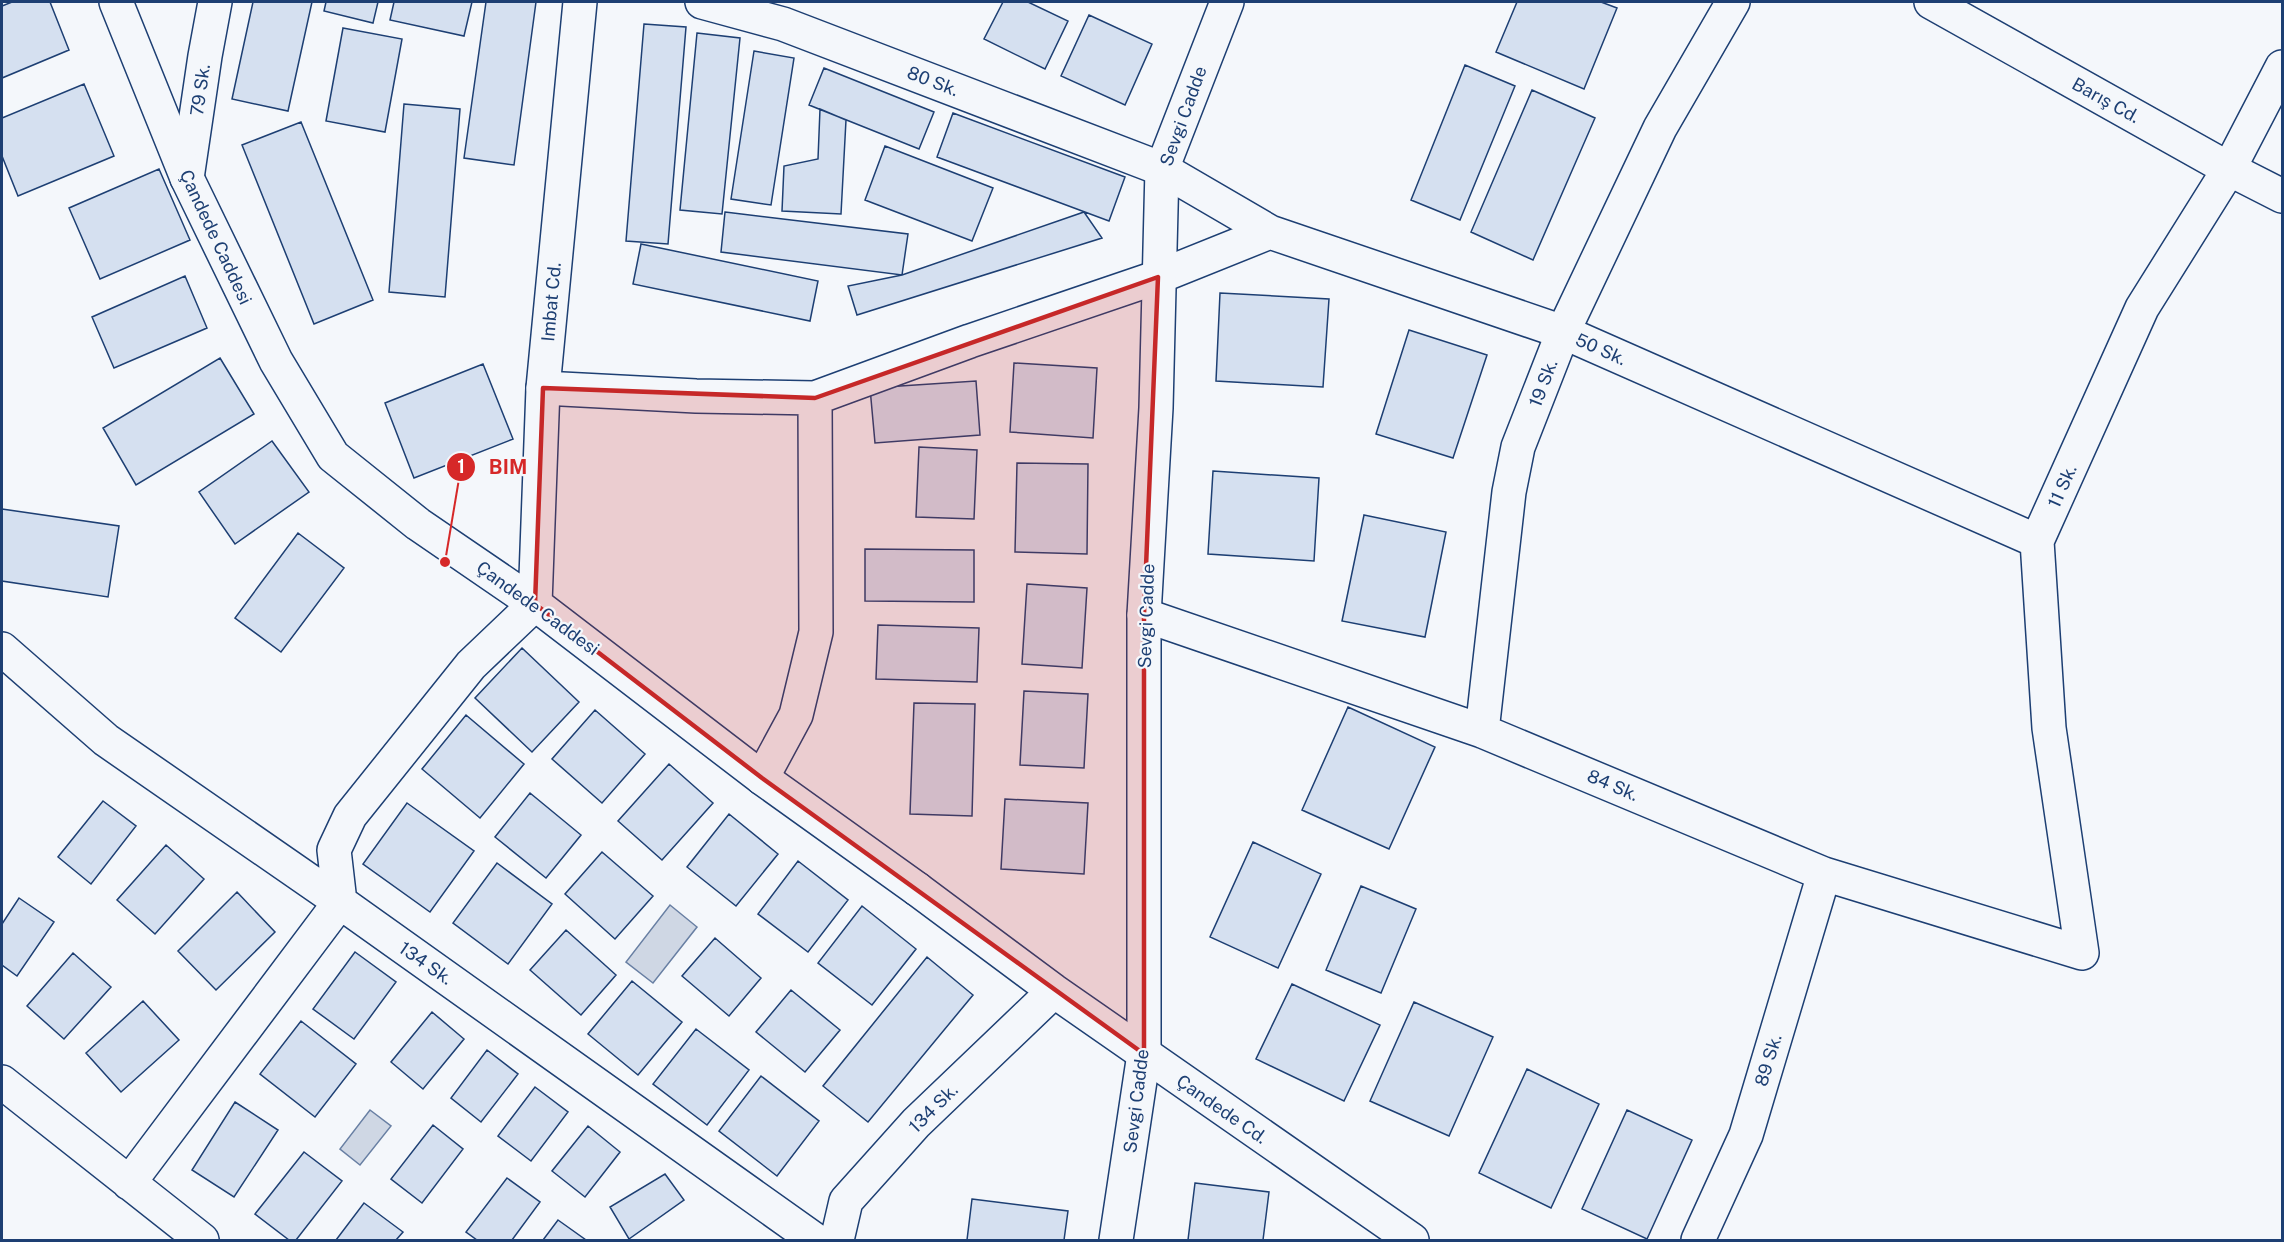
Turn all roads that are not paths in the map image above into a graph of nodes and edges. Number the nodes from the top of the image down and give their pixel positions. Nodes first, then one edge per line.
1 (116, 2) edge
2 (215, 2) edge
3 (580, 2) edge
4 (702, 2) edge
5 (1227, 2) edge
6 (1733, 2) edge
7 (1931, 2) edge
8 (2283, 67) edge
9 (1162, 169) junction
10 (2229, 169) junction
11 (187, 178) junction
12 (2283, 196) edge
13 (1270, 232) junction
14 (1158, 277) junction
15 (1563, 332) junction
16 (543, 388) junction
17 (815, 398) junction
18 (2037, 542) junction
19 (535, 604) junction
20 (1144, 615) junction
21 (2, 649) edge
22 (1482, 731) junction
23 (762, 778) junction
24 (1824, 874) junction
25 (917, 889) joint
26 (340, 902) junction
27 (2082, 953) joint
28 (1054, 991) junction
29 (1143, 1054) junction
30 (2, 1082) edge
31 (129, 1182) junction
32 (202, 1240) edge
33 (815, 1240) edge
34 (837, 1240) edge
35 (1116, 1240) edge
36 (1412, 1240) edge
37 (1698, 1240) edge

1 - 11 street, Çandede Caddesi
2 - 11 street, 79 Sk.
3 - 16 street, Imbat Cd.
4 - 9 street, 80 Sk.
5 - 9 street, Sevgi Cadde
6 - 15 street, 19 Sk.
7 - 10 street, Barış Cd.
8 - 10 street, 11 Sk.
9 - 13 street, 50 Sk.
9 - 14 street, Sevgi Cadde
10 - 12 street, Barış Cd.
10 - 18 street, 11 Sk.
11 - 19 street, Çandede Caddesi
13 - 14 street
13 - 15 street, 50 Sk.
14 - 17 street
14 - 20 street, Sevgi Cadde
15 - 18 street, 50 Sk.
15 - 22 street, 19 Sk.
16 - 17 street
16 - 19 street, Imbat Cd.
17 - 23 street
18 - 27 street, 11 Sk.
19 - 23 street, Çandede Caddesi
19 - 26 street
20 - 22 street, 84 Sk.
20 - 29 street, Sevgi Cadde
21 - 26 street, 134 Sk.
22 - 24 street, 84 Sk.
23 - 25 street, Çandede Caddesi
24 - 27 street, 84 Sk.
24 - 37 street, 89 Sk.
25 - 28 street, Çandede Cd.
26 - 31 street
26 - 33 street, 134 Sk.
28 - 29 street, Çandede Cd.
28 - 34 street, 134 Sk.
29 - 35 street, Sevgi Cadde
29 - 36 street, Çandede Cd.
30 - 31 street
31 - 32 street

